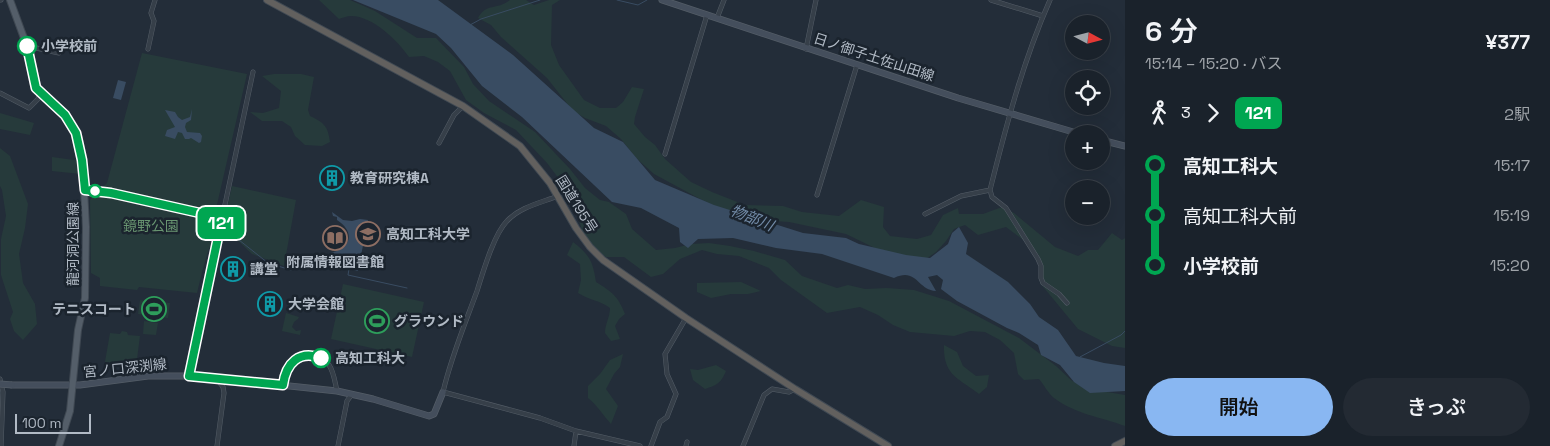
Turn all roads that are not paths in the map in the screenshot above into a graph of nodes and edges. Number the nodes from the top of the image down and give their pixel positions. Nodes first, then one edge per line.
1 (10, 0) edge
2 (155, 0) edge
3 (267, 0) edge
4 (662, 0) edge
5 (816, 0) edge
6 (991, 0) edge
7 (1050, 0) edge
8 (722, 1) edge
9 (1004, 2) edge
10 (708, 16) junction
11 (1043, 16) junction
12 (717, 18) junction
13 (27, 46) junction
14 (148, 49) dead end
15 (806, 49) junction
16 (59, 52) dead end
17 (858, 65) junction
18 (253, 72) dead end
19 (0, 92) edge
20 (40, 93) junction
21 (464, 106) junction
22 (1009, 114) junction
23 (1065, 130) edge
24 (1110, 142) edge
25 (439, 143) dead end
26 (1125, 146) edge
27 (665, 154) dead end
28 (85, 190) junction
29 (990, 190) junction
30 (817, 195) dead end
31 (558, 196) junction
32 (925, 214) dead end
33 (222, 218) junction
34 (1067, 303) dead end
35 (686, 318) junction
36 (189, 376) junction
37 (215, 378) junction
38 (0, 379) edge
39 (0, 384) edge
40 (73, 385) junction
41 (283, 385) junction
42 (795, 390) junction
43 (337, 391) junction
44 (442, 392) junction
45 (352, 394) junction
46 (576, 431) junction
47 (1125, 441) edge
48 (1, 446) edge
49 (58, 446) edge
50 (216, 446) edge
51 (338, 446) edge
52 (574, 446) edge
53 (640, 446) edge
54 (651, 446) edge
55 (743, 446) edge
56 (888, 446) edge
57 (1115, 446) edge

1 - 13 main road
2 - 14 street
3 - 21 highway, 国道195号
4 - 10 main road, 日ノ御子土佐山田線
5 - 15 street
6 - 9 street
7 - 11 street
8 - 12 street
9 - 11 street
10 - 12 main road, 日ノ御子土佐山田線
10 - 27 street
11 - 22 street
12 - 15 main road, 日ノ御子土佐山田線
13 - 16 street
13 - 20 main road
15 - 17 main road, 日ノ御子土佐山田線
17 - 22 main road, 日ノ御子土佐山田線
17 - 30 street
18 - 33 street
19 - 20 street
20 - 28 main road, 龍河洞公園線
21 - 25 street
21 - 31 highway, 国道195号
22 - 23 main road, 日ノ御子土佐山田線
22 - 29 street
24 - 26 main road
28 - 33 street
28 - 40 main road, 龍河洞公園線
29 - 32 street
29 - 34 street
31 - 35 highway, 国道195号
31 - 44 street
33 - 36 street
35 - 42 highway, 国道195号
35 - 54 street
36 - 37 main road, 宮ノ口深渕線
36 - 40 main road, 宮ノ口深渕線
37 - 41 main road, 宮ノ口深渕線
37 - 50 street
38 - 48 street
39 - 40 main road, 宮ノ口深渕線, bridge
40 - 49 main road, 龍河洞公園線
41 - 43 main road, 宮ノ口深渕線
41 - 43 street
42 - 55 street
42 - 56 highway, 国道195号
43 - 45 main road, 宮ノ口深渕線
44 - 45 main road, 宮ノ口深渕線
44 - 46 street
45 - 51 street
46 - 52 street
46 - 53 street
47 - 57 highway

